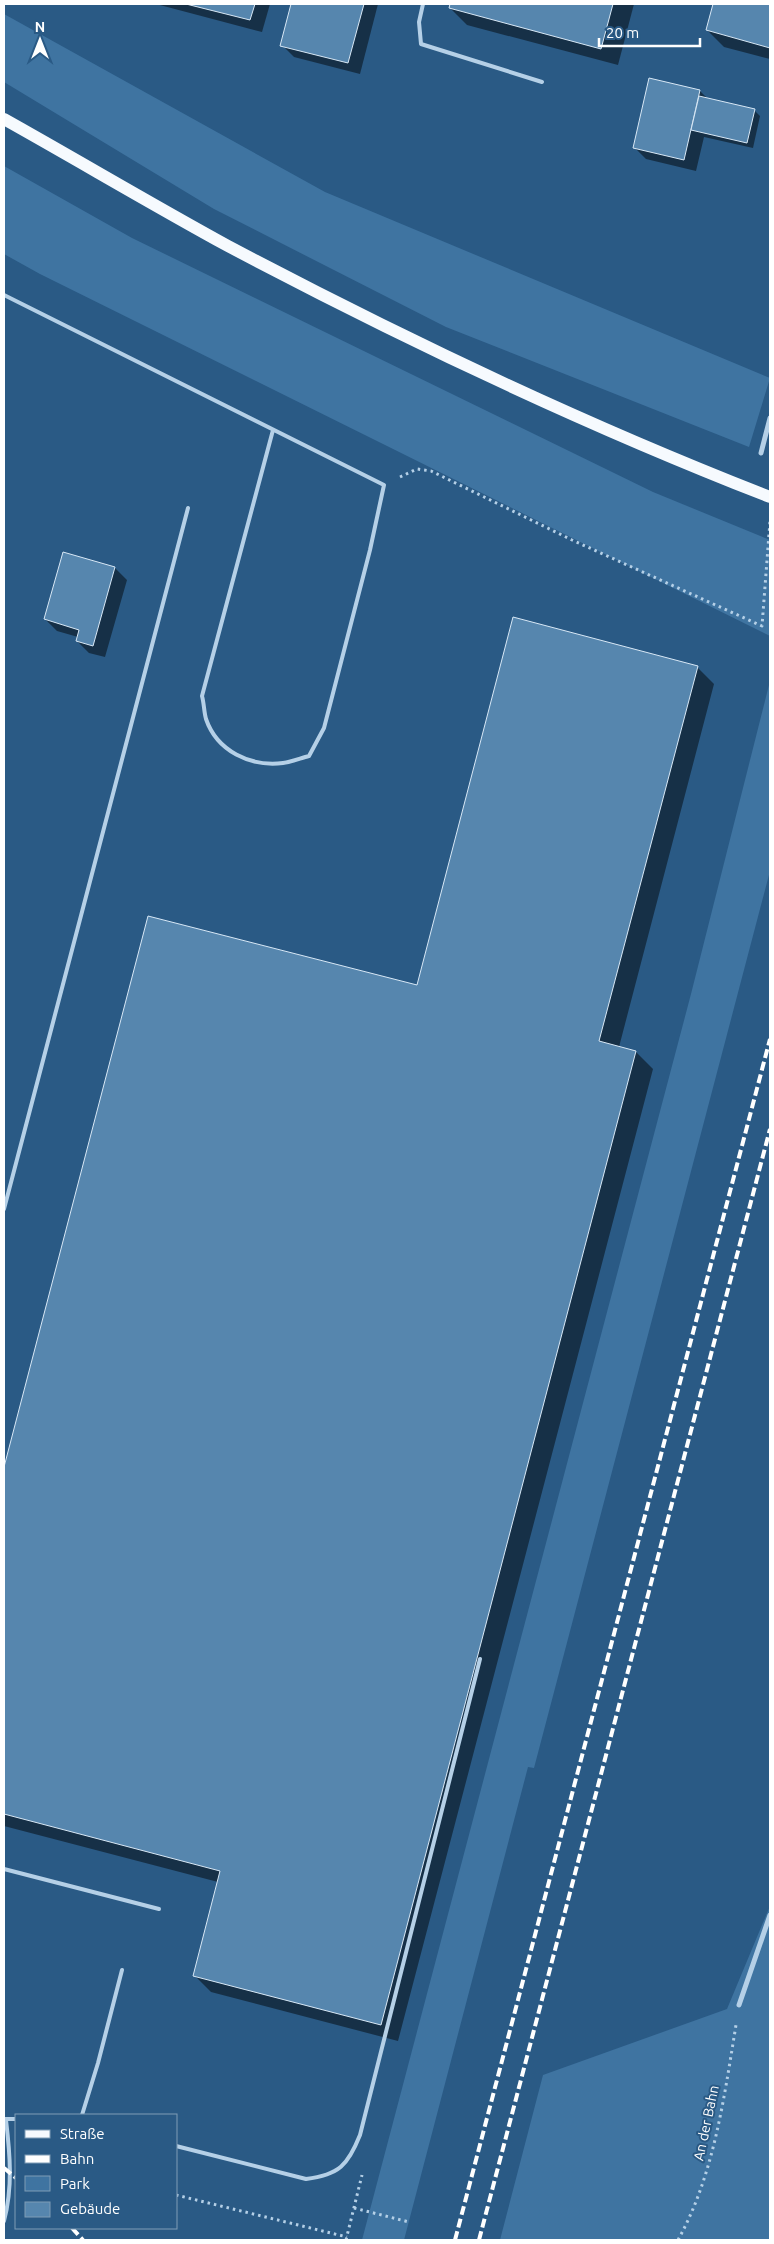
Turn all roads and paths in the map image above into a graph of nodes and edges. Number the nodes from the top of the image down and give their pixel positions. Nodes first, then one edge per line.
1 (424, 4) edge
2 (542, 82) dead end
3 (4, 119) edge
4 (4, 294) edge
5 (770, 418) edge
6 (273, 430) junction
7 (761, 453) dead end
8 (384, 486) junction
9 (770, 497) edge
10 (188, 508) dead end
11 (770, 512) edge
12 (4, 1209) edge
13 (480, 1659) dead end
14 (4, 1869) edge
15 (159, 1909) dead end
16 (770, 1915) edge
17 (122, 1970) dead end
18 (739, 2005) joint
19 (82, 2114) edge
20 (5, 2119) edge
21 (178, 2147) edge
22 (362, 2174) dead end
23 (178, 2196) edge
24 (354, 2208) junction
25 (4, 2221) edge
26 (409, 2222) dead end
27 (346, 2239) edge
28 (678, 2240) edge

1 - 2 lane
3 - 9 main road
4 - 6 lane
5 - 7 street
6 - 8 lane
6 - 8 lane
8 - 11 path
10 - 12 lane
13 - 21 lane
14 - 15 lane
16 - 18 street
17 - 19 lane
18 - 28 path, An der Bahn
20 - 25 lane
22 - 24 path
23 - 27 path
24 - 26 path
24 - 27 path

